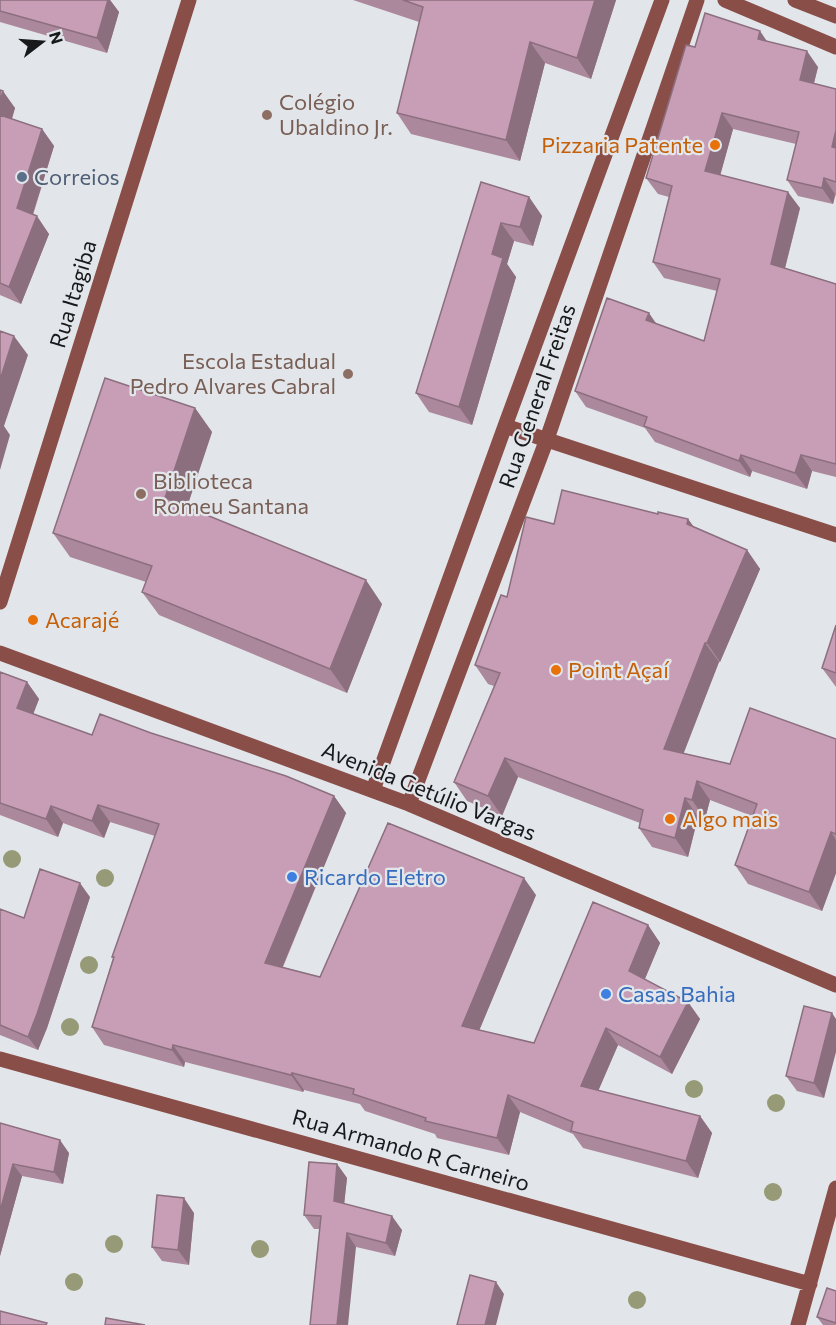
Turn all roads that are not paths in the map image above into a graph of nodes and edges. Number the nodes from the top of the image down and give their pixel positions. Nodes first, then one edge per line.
1 (189, 0) edge
2 (662, 0) edge
3 (697, 0) edge
4 (725, 0) edge
5 (795, 0) edge
6 (836, 16) edge
7 (836, 47) edge
8 (505, 426) junction
9 (547, 439) junction
10 (836, 535) edge
11 (0, 602) edge
12 (0, 653) edge
13 (373, 790) junction
14 (409, 804) junction
15 (836, 985) edge
16 (0, 1059) edge
17 (836, 1188) edge
18 (810, 1284) junction
19 (798, 1325) edge

1 - 11 street, Rua Itagiba
2 - 8 street, Rua General Freitas
3 - 9 street, Rua General Freitas
4 - 7 street
5 - 6 street
8 - 9 street
8 - 13 street, Rua General Freitas
9 - 10 street
9 - 14 street, Rua General Freitas
12 - 13 street, Avenida Getúlio Vargas
13 - 14 street, Avenida Getúlio Vargas
14 - 15 street, Avenida Getúlio Vargas
16 - 18 street, Rua Armando R Carneiro
17 - 18 street
18 - 19 street

